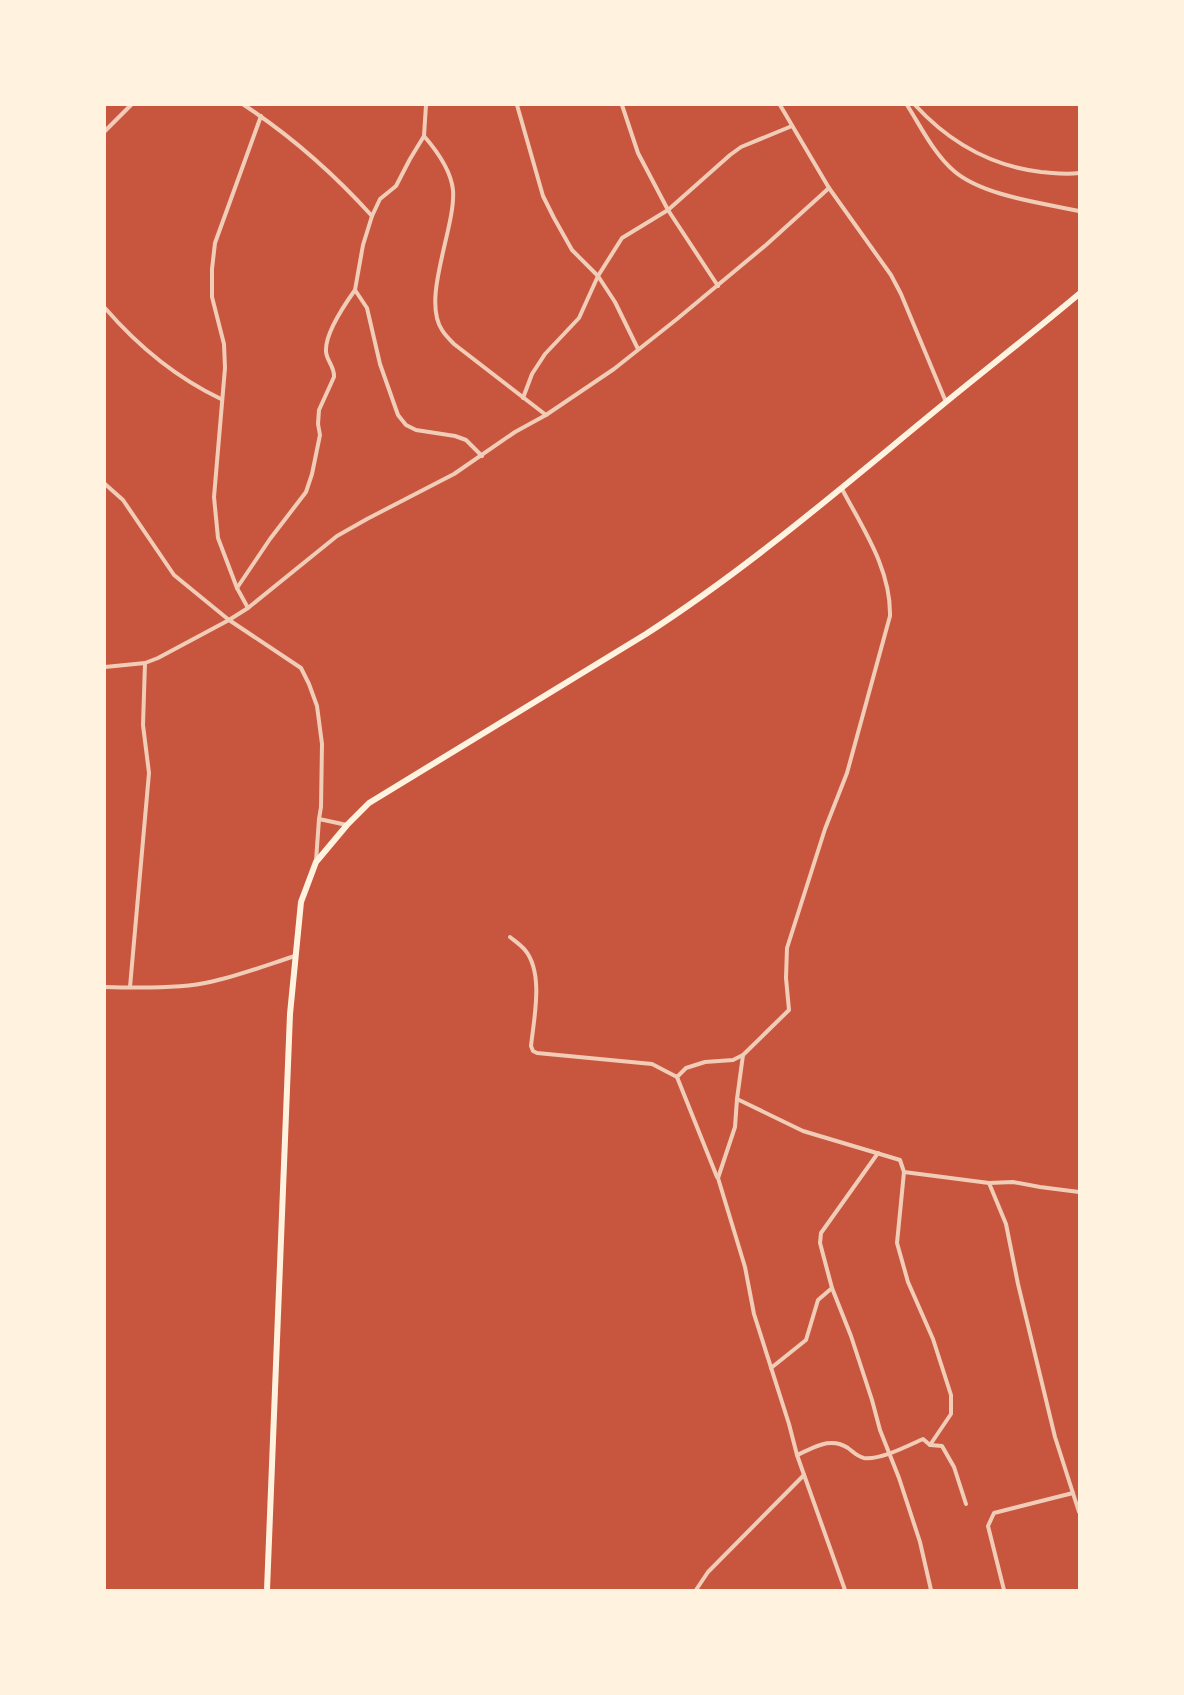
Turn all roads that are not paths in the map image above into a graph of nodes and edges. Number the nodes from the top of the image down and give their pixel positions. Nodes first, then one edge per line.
1 (131, 105) edge
2 (244, 105) edge
3 (426, 105) edge
4 (517, 105) edge
5 (622, 105) edge
6 (780, 105) edge
7 (907, 105) edge
8 (915, 105) edge
9 (261, 116) junction
10 (792, 126) junction
11 (105, 131) edge
12 (424, 136) junction
13 (1079, 173) edge
14 (829, 188) junction
15 (668, 210) junction
16 (1079, 212) edge
17 (372, 216) junction
18 (598, 276) junction
19 (718, 286) junction
20 (355, 290) junction
21 (1079, 294) edge
22 (105, 308) edge
23 (638, 349) junction
24 (523, 398) junction
25 (221, 399) junction
26 (946, 402) junction
27 (546, 415) junction
28 (482, 456) junction
29 (105, 484) edge
30 (842, 489) junction
31 (237, 588) junction
32 (248, 608) junction
33 (229, 620) junction
34 (145, 663) junction
35 (105, 667) edge
36 (319, 819) junction
37 (347, 825) junction
38 (316, 862) junction
39 (510, 937) dead end
40 (295, 956) junction
41 (105, 987) edge
42 (130, 988) junction
43 (743, 1055) junction
44 (677, 1077) junction
45 (737, 1098) junction
46 (878, 1153) junction
47 (904, 1172) junction
48 (718, 1178) junction
49 (988, 1183) junction
50 (1079, 1192) edge
51 (832, 1288) junction
52 (771, 1368) junction
53 (930, 1446) junction
54 (889, 1453) junction
55 (797, 1455) junction
56 (804, 1475) junction
57 (1073, 1493) junction
58 (966, 1504) dead end
59 (1079, 1512) edge
60 (267, 1590) edge
61 (696, 1590) edge
62 (845, 1590) edge
63 (931, 1590) edge
64 (1004, 1590) edge

1 - 11 street
2 - 9 street
3 - 12 street
4 - 18 street
5 - 15 street
6 - 10 street
7 - 16 street
8 - 13 street
9 - 17 street
9 - 25 street
10 - 14 street
10 - 15 street
12 - 17 street
12 - 24 street
14 - 19 street
14 - 26 street
15 - 18 street
15 - 19 street
17 - 20 street
18 - 23 street
18 - 24 street
19 - 23 street
20 - 28 street
20 - 31 street
21 - 26 highway
22 - 25 street
23 - 27 street
24 - 27 street
25 - 31 street
26 - 30 highway
27 - 28 street
28 - 32 street
29 - 33 street
30 - 37 highway
30 - 43 street
31 - 32 street
32 - 33 street
33 - 34 street
33 - 36 street
34 - 35 street
34 - 42 street
36 - 37 street
36 - 38 street
37 - 38 highway
38 - 40 highway
39 - 44 street
40 - 42 street
40 - 60 highway
41 - 42 street
43 - 44 street
43 - 45 street
44 - 48 street
45 - 46 street
45 - 48 street
46 - 47 street
46 - 51 street
47 - 49 street
47 - 53 street
48 - 52 street
49 - 50 street
49 - 57 street
51 - 52 street
51 - 54 street
52 - 55 street
53 - 54 street
53 - 58 street
54 - 55 street
54 - 63 street
55 - 56 street
56 - 61 street
56 - 62 street
57 - 59 street
57 - 64 street

